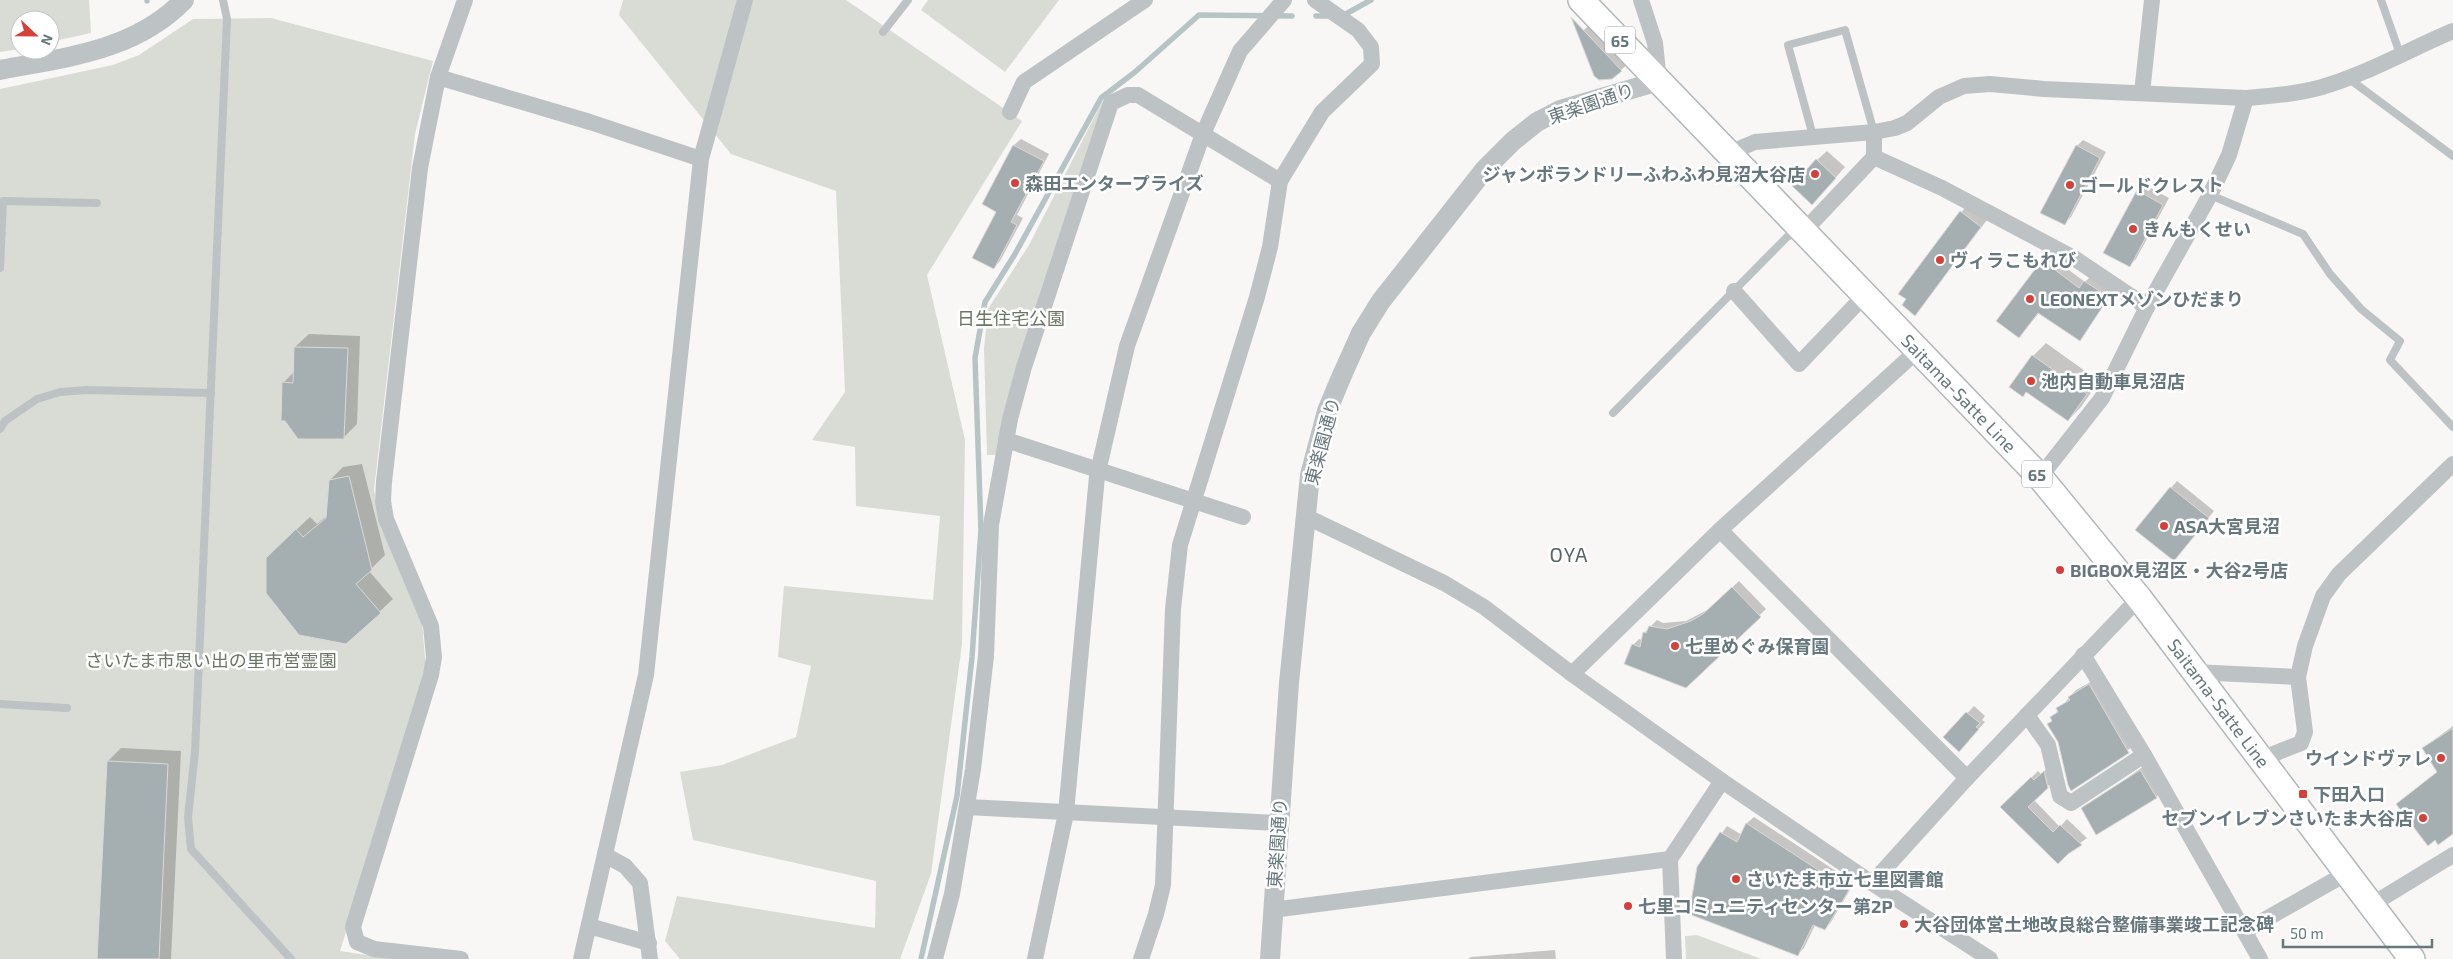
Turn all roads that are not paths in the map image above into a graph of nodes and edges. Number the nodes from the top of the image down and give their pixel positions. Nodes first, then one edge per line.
1 (184, 0) edge
2 (223, 0) edge
3 (465, 0) edge
4 (745, 0) edge
5 (908, 0) edge
6 (1145, 0) edge
7 (1315, 0) edge
8 (1581, 0) edge
9 (1641, 0) edge
10 (2152, 0) edge
11 (2381, 0) edge
12 (1281, 3) edge
13 (2453, 30) edge
14 (883, 32) dead end
15 (2400, 54) junction
16 (0, 70) edge
17 (438, 77) junction
18 (2348, 78) junction
19 (1659, 81) junction
20 (2142, 93) junction
21 (2246, 98) junction
22 (1010, 112) dead end
23 (1874, 132) junction
24 (1204, 134) junction
25 (1813, 136) junction
26 (1729, 153) junction
27 (2453, 156) edge
28 (1874, 157) junction
29 (701, 159) junction
30 (1280, 181) junction
31 (2210, 195) junction
32 (98, 203) dead end
33 (1804, 231) junction
34 (0, 268) edge
35 (1734, 291) junction
36 (1865, 295) junction
37 (2147, 307) junction
38 (1918, 350) junction
39 (212, 393) junction
40 (1613, 413) dead end
41 (0, 414) edge
42 (4, 421) junction
43 (2453, 427) edge
44 (0, 429) edge
45 (1006, 440) junction
46 (2453, 464) edge
47 (1098, 470) junction
48 (2040, 477) junction
49 (1194, 500) junction
50 (1306, 516) junction
51 (1243, 517) dead end
52 (1720, 530) junction
53 (2139, 598) junction
54 (2083, 655) junction
55 (2194, 672) junction
56 (1572, 674) junction
57 (2298, 677) junction
58 (0, 704) edge
59 (67, 708) dead end
60 (2027, 715) junction
61 (2144, 755) junction
62 (2261, 759) junction
63 (1967, 778) junction
64 (1722, 780) junction
65 (967, 807) junction
66 (1066, 813) junction
67 (1164, 816) junction
68 (1278, 823) junction
69 (605, 855) junction
70 (2453, 855) edge
71 (1670, 859) junction
72 (2347, 873) junction
73 (1872, 883) junction
74 (2371, 905) junction
75 (1272, 910) junction
76 (589, 926) junction
77 (2245, 931) junction
78 (650, 951) edge
79 (1973, 954) edge
80 (291, 959) edge
81 (461, 959) edge
82 (581, 959) edge
83 (935, 959) edge
84 (1035, 959) edge
85 (1141, 959) edge
86 (1270, 959) edge
87 (1674, 959) edge
88 (1990, 959) edge
89 (2260, 959) edge
90 (2412, 959) edge

1 - 16 street
2 - 39 lane
3 - 17 street
4 - 29 street
5 - 14 lane
6 - 22 street
7 - 30 street
8 - 19 main road, Saitama-Satte Line / 65
9 - 19 street
10 - 20 street
11 - 15 lane
12 - 24 street
13 - 15 street
15 - 18 street
17 - 29 street
17 - 81 street
18 - 21 street
18 - 27 lane
19 - 26 main road, Saitama-Satte Line / 65
19 - 50 street, 東楽園通り
20 - 21 street
20 - 23 street
21 - 31 street
23 - 25 street
23 - 25 lane
23 - 28 street
24 - 30 street
24 - 45 street
24 - 47 street
25 - 26 street
26 - 33 main road, Saitama-Satte Line / 65
28 - 33 street
28 - 37 street
29 - 69 street
30 - 49 street
31 - 37 street
31 - 43 lane
32 - 34 lane
33 - 35 lane
33 - 36 main road, Saitama-Satte Line / 65
35 - 36 street
35 - 40 lane
36 - 38 main road, Saitama-Satte Line / 65
37 - 48 street
38 - 48 main road, Saitama-Satte Line / 65
38 - 52 street
39 - 42 lane
39 - 80 lane
41 - 42 lane
42 - 44 lane
45 - 47 street
45 - 65 street
46 - 57 street
47 - 49 street
47 - 66 street
48 - 53 main road, Saitama-Satte Line / 65
49 - 51 street
49 - 67 street
50 - 56 street
50 - 68 street, 東楽園通り
52 - 56 street
52 - 63 street
53 - 54 street
53 - 55 main road, Saitama-Satte Line / 65
54 - 60 street
54 - 61 street
55 - 57 street
55 - 62 main road, Saitama-Satte Line / 65
56 - 64 street
57 - 62 street
58 - 59 lane
60 - 61 street
60 - 63 street
61 - 77 street
62 - 72 main road, Saitama-Satte Line / 65
63 - 73 street
64 - 71 street
64 - 73 street
65 - 66 street
65 - 83 street
66 - 67 street
66 - 84 street
67 - 68 street
67 - 85 street
68 - 75 street, 東楽園通り
69 - 76 street
69 - 78 street
70 - 74 street
71 - 75 street
71 - 87 street
72 - 74 main road, Saitama-Satte Line / 65
72 - 77 street
73 - 79 street
74 - 90 main road, Saitama-Satte Line / 65
75 - 86 street, 東楽園通り
76 - 78 street
76 - 82 street
77 - 89 street
79 - 88 street

